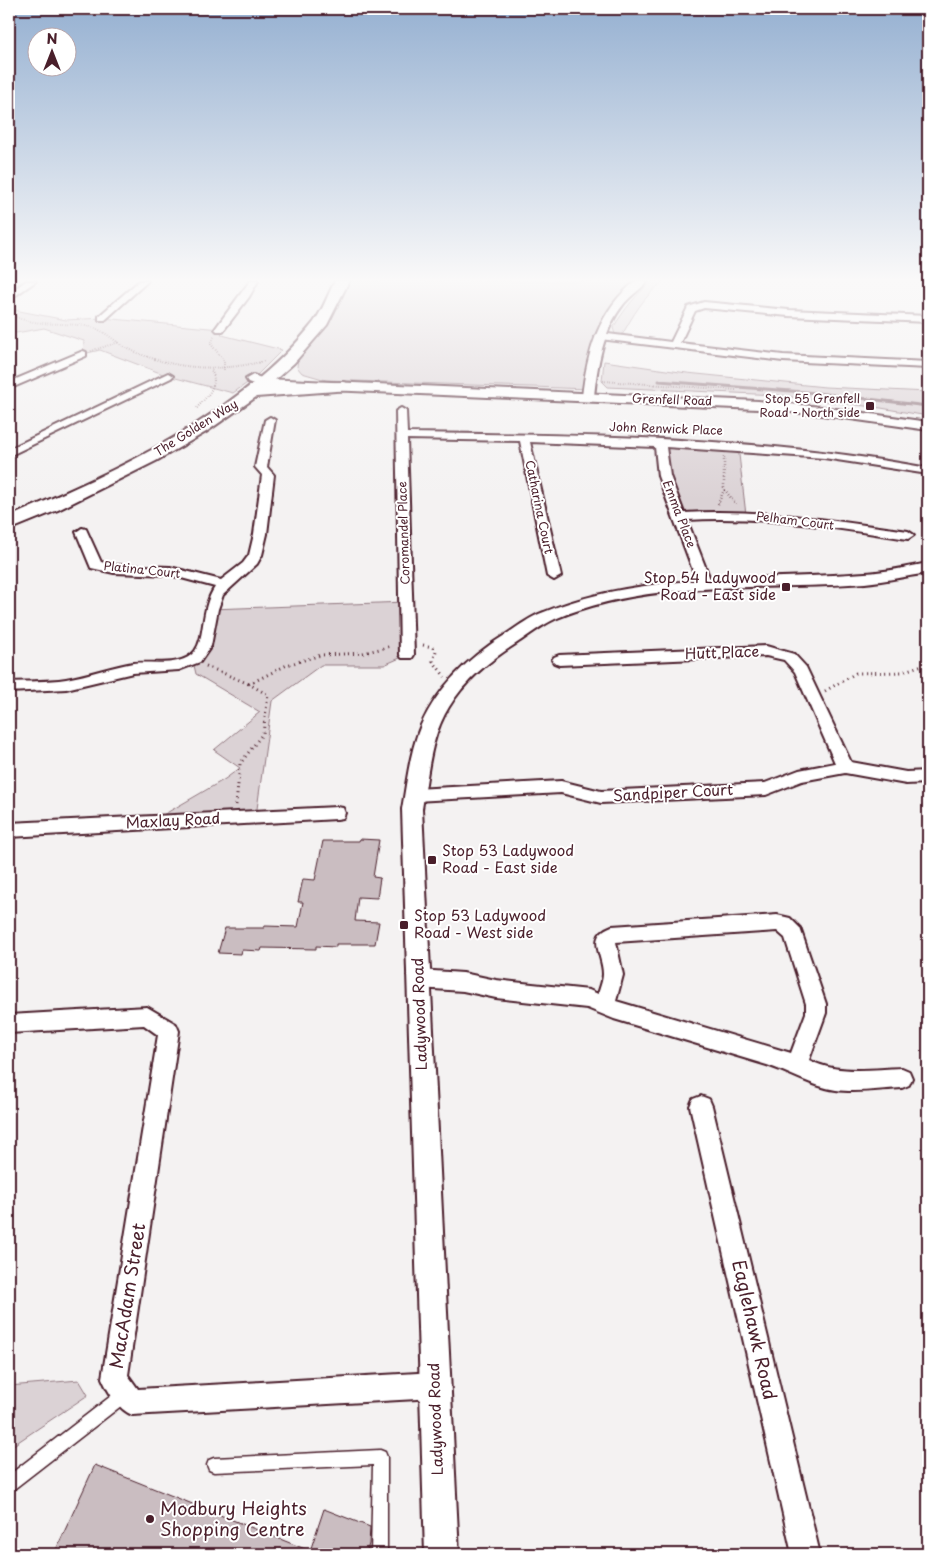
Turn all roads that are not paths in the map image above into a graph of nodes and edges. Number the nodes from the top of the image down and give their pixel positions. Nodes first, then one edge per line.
1 (83, 354) dead end
2 (277, 354) edge
3 (295, 354) edge
4 (297, 354) edge
5 (597, 354) edge
6 (752, 354) edge
7 (928, 364) edge
8 (168, 376) dead end
9 (326, 380) junction
10 (258, 383) junction
11 (9, 386) edge
12 (342, 387) joint
13 (589, 393) junction
14 (400, 411) dead end
15 (928, 418) edge
16 (270, 420) dead end
17 (928, 426) edge
18 (402, 436) junction
19 (524, 437) junction
20 (660, 443) junction
21 (9, 453) edge
22 (928, 471) edge
23 (9, 512) edge
24 (681, 517) junction
25 (9, 524) edge
26 (82, 532) dead end
27 (908, 535) dead end
28 (928, 568) edge
29 (554, 576) dead end
30 (705, 584) junction
31 (223, 585) junction
32 (407, 655) dead end
33 (559, 660) dead end
34 (9, 687) edge
35 (844, 767) junction
36 (928, 777) edge
37 (415, 795) junction
38 (337, 813) dead end
39 (9, 830) edge
40 (419, 979) junction
41 (605, 1006) junction
42 (147, 1016) joint
43 (9, 1024) edge
44 (796, 1065) junction
45 (902, 1078) dead end
46 (701, 1106) dead end
47 (434, 1385) junction
48 (126, 1394) junction
49 (214, 1465) dead end
50 (9, 1484) edge
51 (379, 1554) edge
52 (442, 1554) edge
53 (806, 1554) edge

1 - 11 street
2 - 10 main road, The Golden Way
3 - 10 main road, The Golden Way
4 - 9 main road
5 - 13 street
6 - 7 street
8 - 21 street
9 - 10 main road, Grenfell Road
9 - 13 main road, Grenfell Road
10 - 12 main road
10 - 23 main road, The Golden Way
10 - 25 main road, The Golden Way
12 - 13 main road, Grenfell Road
13 - 15 main road, Grenfell Road
13 - 17 main road, Grenfell Road
14 - 18 street, Coromandel Place
16 - 31 street
18 - 19 street, John Renwick Place
18 - 32 street, Coromandel Place
19 - 20 street, John Renwick Place
19 - 29 street, Catharina Court
20 - 22 street, John Renwick Place
20 - 24 street, Emma Place
24 - 27 street, Pelham Court
24 - 30 street, Emma Place
26 - 31 street, Platina Court
28 - 30 street, Ladywood Road
30 - 37 street, Ladywood Road
31 - 34 street
33 - 35 street, Hutt Place
35 - 36 street, Sandpiper Court
35 - 37 street, Sandpiper Court
37 - 40 street, Ladywood Road
38 - 39 street, Maxlay Road
40 - 41 street
40 - 47 street, Ladywood Road
41 - 44 street
41 - 44 street
42 - 43 street
42 - 48 street, MacAdam Street
44 - 45 street
46 - 53 street, Eaglehawk Road
47 - 48 street
47 - 52 street, Ladywood Road
48 - 50 lane
49 - 51 lane

